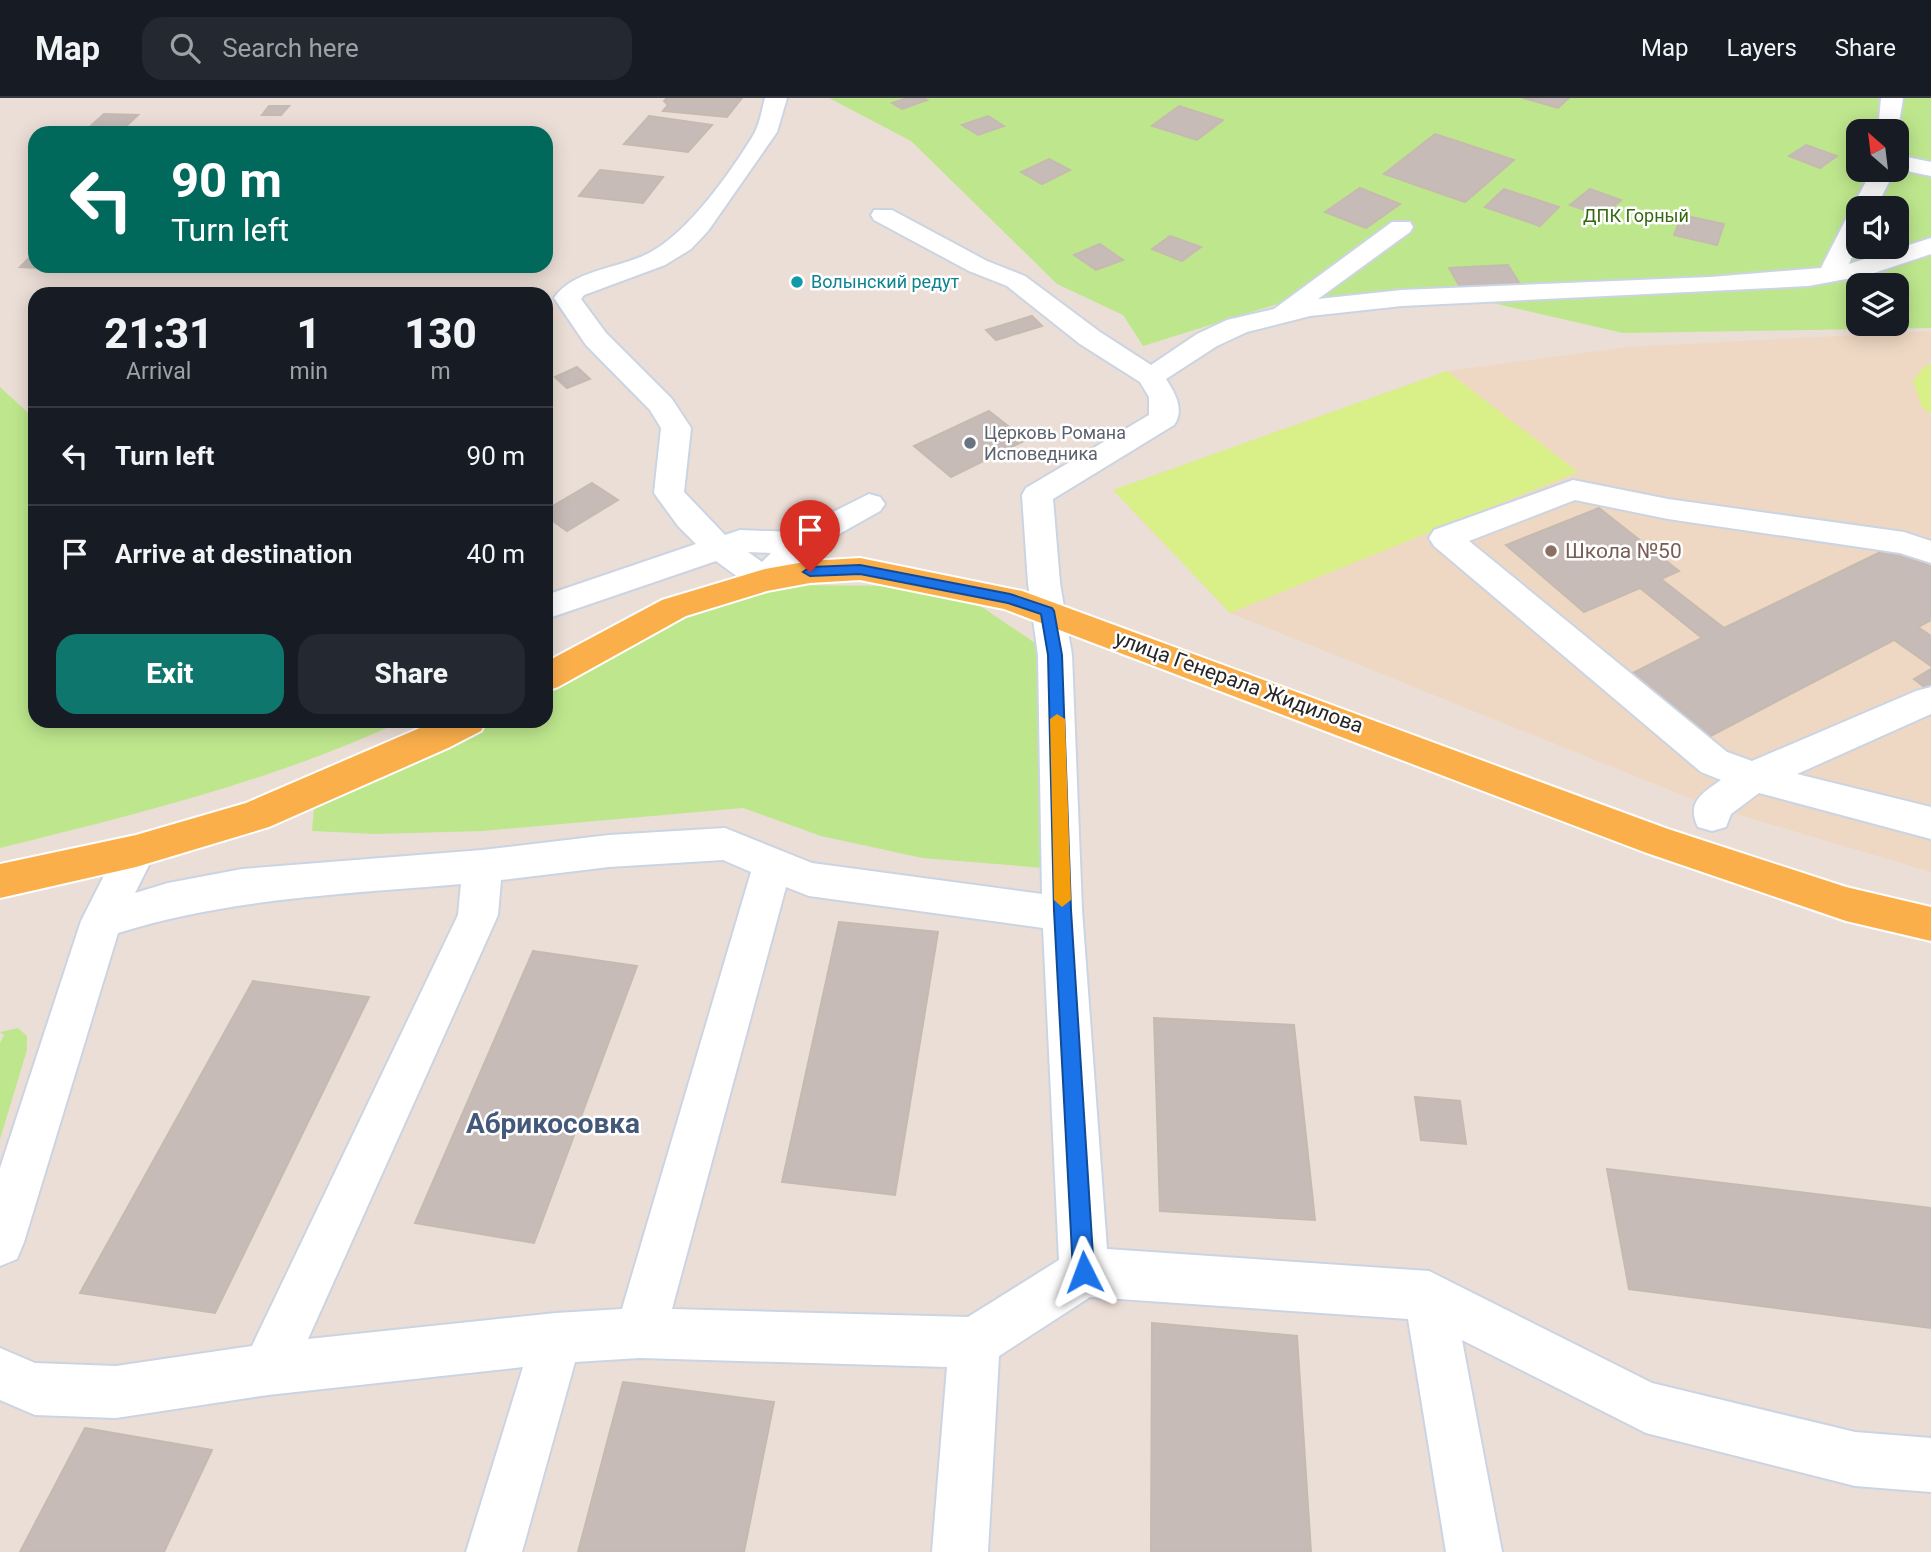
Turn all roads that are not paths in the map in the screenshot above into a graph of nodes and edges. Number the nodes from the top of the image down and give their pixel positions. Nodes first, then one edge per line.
1 (776, 98) edge
2 (1892, 98) edge
3 (1890, 119) edge
4 (1909, 165) edge
5 (1931, 169) edge
6 (883, 215) dead end
7 (1401, 227) dead end
8 (1846, 243) edge
9 (1931, 246) edge
10 (1831, 274) junction
11 (1280, 314) junction
12 (1151, 377) junction
13 (869, 504) dead end
14 (798, 543) junction
15 (719, 548) junction
16 (1931, 552) edge
17 (765, 580) junction
18 (553, 605) edge
19 (1047, 611) junction
20 (553, 674) edge
21 (1929, 700) dead end
22 (448, 728) edge
23 (1753, 776) junction
24 (1712, 816) dead end
25 (1931, 823) edge
26 (136, 851) junction
27 (482, 866) junction
28 (772, 866) junction
29 (0, 881) edge
30 (1063, 914) junction
31 (101, 921) junction
32 (1931, 925) edge
33 (0, 1242) edge
34 (1084, 1272) junction
35 (1429, 1296) junction
36 (640, 1333) junction
37 (556, 1338) junction
38 (974, 1342) junction
39 (268, 1369) junction
40 (0, 1374) edge
41 (1931, 1465) edge
42 (494, 1552) edge
43 (960, 1552) edge
44 (1474, 1552) edge

1 - 15 street
2 - 3 street
4 - 5 street
6 - 12 street
7 - 11 street
8 - 10 street
9 - 10 street
10 - 11 street
11 - 12 street
12 - 19 street
13 - 14 street
14 - 15 street
14 - 17 street
15 - 17 street
15 - 18 street
16 - 23 street
17 - 19 main road, улица Генерала Жидилова
17 - 20 main road, улица Генерала Жидилова
19 - 30 street
19 - 32 main road, улица Генерала Жидилова
21 - 23 street
22 - 26 main road
23 - 24 street
23 - 25 street
26 - 29 main road
26 - 31 street
27 - 28 street
27 - 31 street
27 - 39 street
28 - 30 street
28 - 36 street
30 - 34 street
31 - 33 street
34 - 35 street
34 - 38 street
35 - 41 street
35 - 44 street
36 - 37 street
36 - 38 street
37 - 39 street
37 - 42 street
38 - 43 street
39 - 40 street

